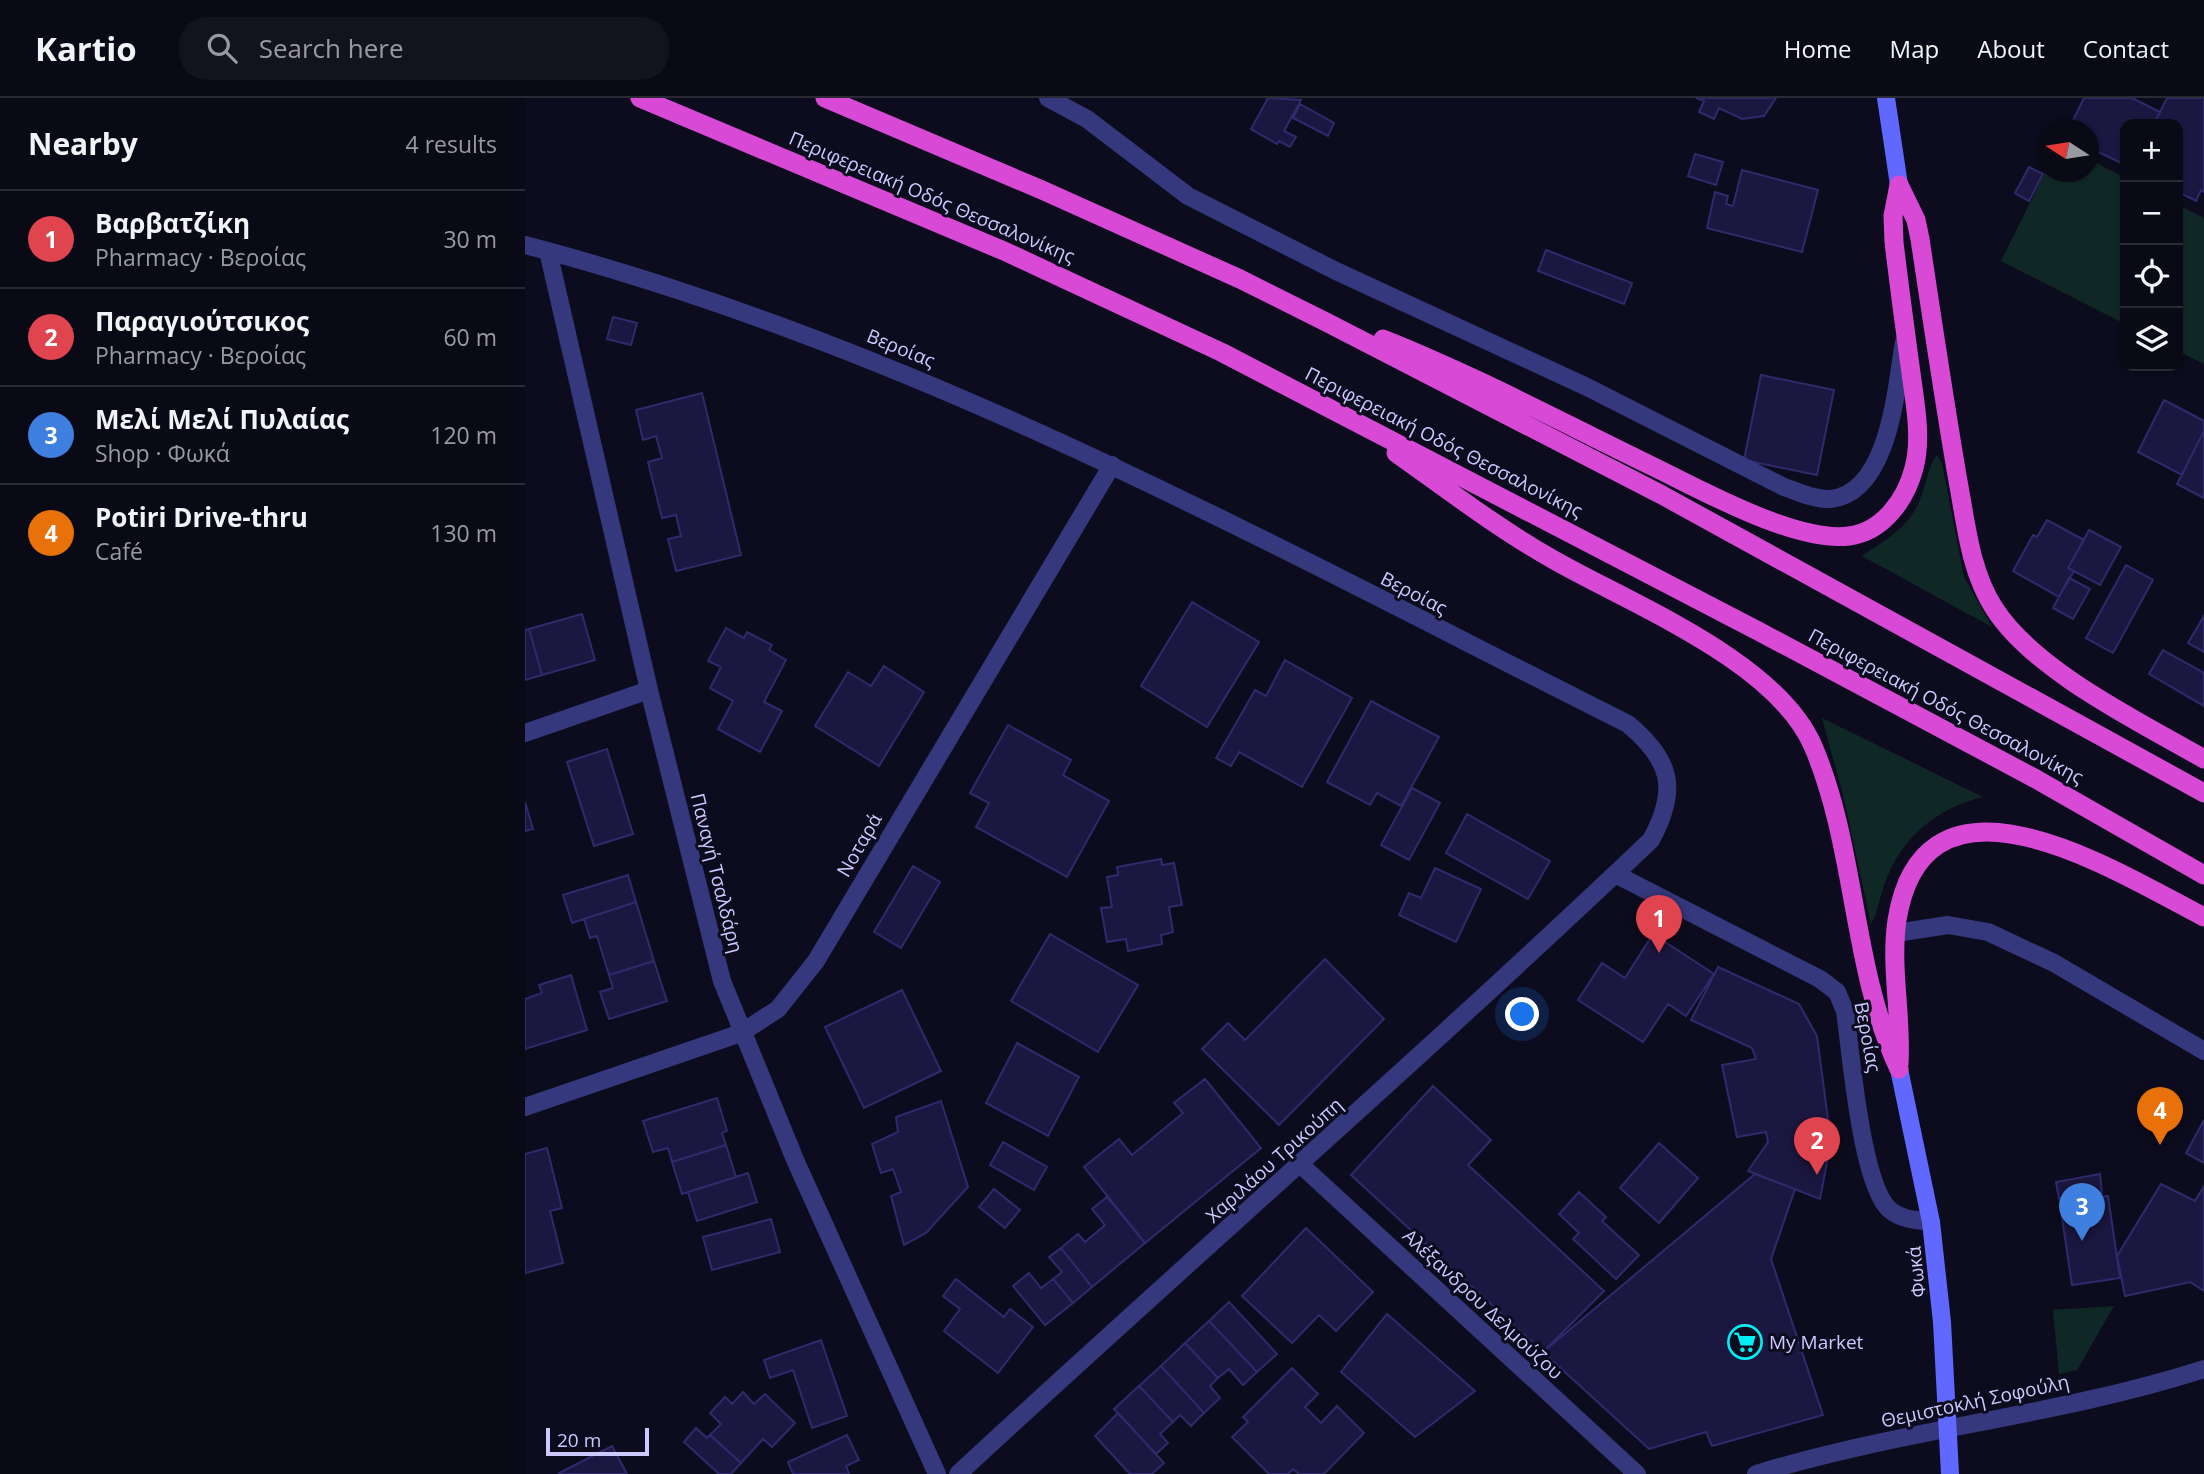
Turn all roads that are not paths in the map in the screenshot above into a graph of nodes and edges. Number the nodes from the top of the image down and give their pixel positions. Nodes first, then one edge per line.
1 (641, 98) edge
2 (825, 98) edge
3 (1048, 98) edge
4 (1886, 99) edge
5 (1899, 185) junction
6 (525, 245) edge
7 (548, 251) junction
8 (1328, 323) junction
9 (1906, 333) junction
10 (1344, 416) junction
11 (1112, 465) junction
12 (649, 690) junction
13 (525, 733) edge
14 (2204, 759) edge
15 (2204, 793) edge
16 (1615, 874) junction
17 (2204, 875) edge
18 (2204, 917) edge
19 (1896, 933) junction
20 (741, 1033) junction
21 (2204, 1051) edge
22 (1899, 1069) junction
23 (525, 1107) edge
24 (1301, 1165) junction
25 (1931, 1222) junction
26 (2204, 1369) edge
27 (1949, 1428) junction
28 (937, 1474) edge
29 (958, 1474) edge
30 (1637, 1474) edge
31 (1756, 1474) edge
32 (1951, 1474) edge

1 - 10 highway, Περιφερειακή Οδός Θεσσαλονίκης
2 - 8 highway
3 - 9 street
4 - 5 main road
5 - 9 highway
5 - 14 highway
6 - 7 street, Βεροίας
7 - 11 street, Βεροίας
7 - 12 street, Παναγή Τσαλδάρη
8 - 9 highway
8 - 15 highway
10 - 17 highway, Περιφερειακή Οδός Θεσσαλονίκης
10 - 22 highway
11 - 16 street, Βεροίας
11 - 20 street, Νοταρά
12 - 13 street
12 - 20 street, Παναγή Τσαλδάρη
16 - 24 street, Χαριλάου Τρικούπη
16 - 25 street, Βεροίας
18 - 19 highway
19 - 21 street
19 - 22 highway
20 - 23 street, Νοταρά
20 - 28 street, Παναγή Τσαλδάρη
22 - 25 main road, Φωκά
24 - 29 street, Χαριλάου Τρικούπη
24 - 30 street, Αλέξανδρου Δελμούζου
25 - 27 main road, Φωκά
26 - 27 street, Θεμιστοκλή Σοφούλη
27 - 31 street, Θεμιστοκλή Σοφούλη
27 - 32 main road, Φωκά

